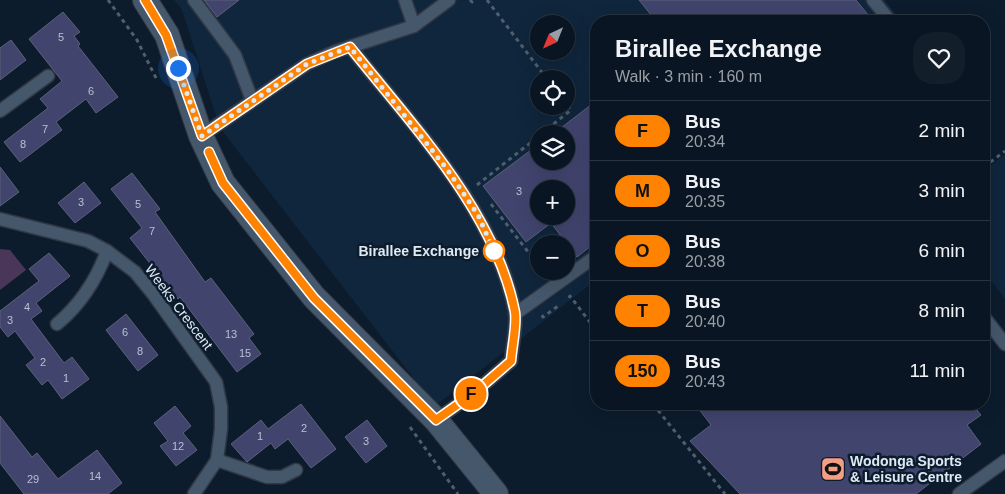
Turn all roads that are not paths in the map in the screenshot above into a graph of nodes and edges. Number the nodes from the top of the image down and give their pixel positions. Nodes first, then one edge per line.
1 (145, 0) edge
2 (194, 0) edge
3 (405, 0) edge
4 (449, 0) edge
5 (873, 0) edge
6 (885, 15) edge
7 (414, 26) junction
8 (350, 47) junction
9 (48, 76) dead end
10 (252, 100) junction
11 (0, 111) edge
12 (202, 136) junction
13 (0, 219) edge
14 (108, 252) junction
15 (590, 260) edge
16 (515, 314) junction
17 (57, 324) dead end
18 (990, 325) edge
19 (1005, 344) edge
20 (436, 420) junction
21 (217, 460) junction
22 (1005, 461) edge
23 (296, 470) dead end
24 (194, 494) edge
25 (496, 494) edge
26 (959, 494) edge

1 - 12 street
2 - 10 lane
3 - 7 lane
4 - 7 lane
5 - 6 lane
7 - 8 lane
8 - 10 lane
8 - 16 lane
9 - 11 lane
10 - 12 lane
12 - 20 street
13 - 14 lane, Weeks Crescent
14 - 17 lane
14 - 21 lane, Weeks Crescent
15 - 16 lane
16 - 20 lane
18 - 19 lane
20 - 25 street
21 - 23 lane
21 - 24 lane, Weeks Crescent
22 - 26 lane

